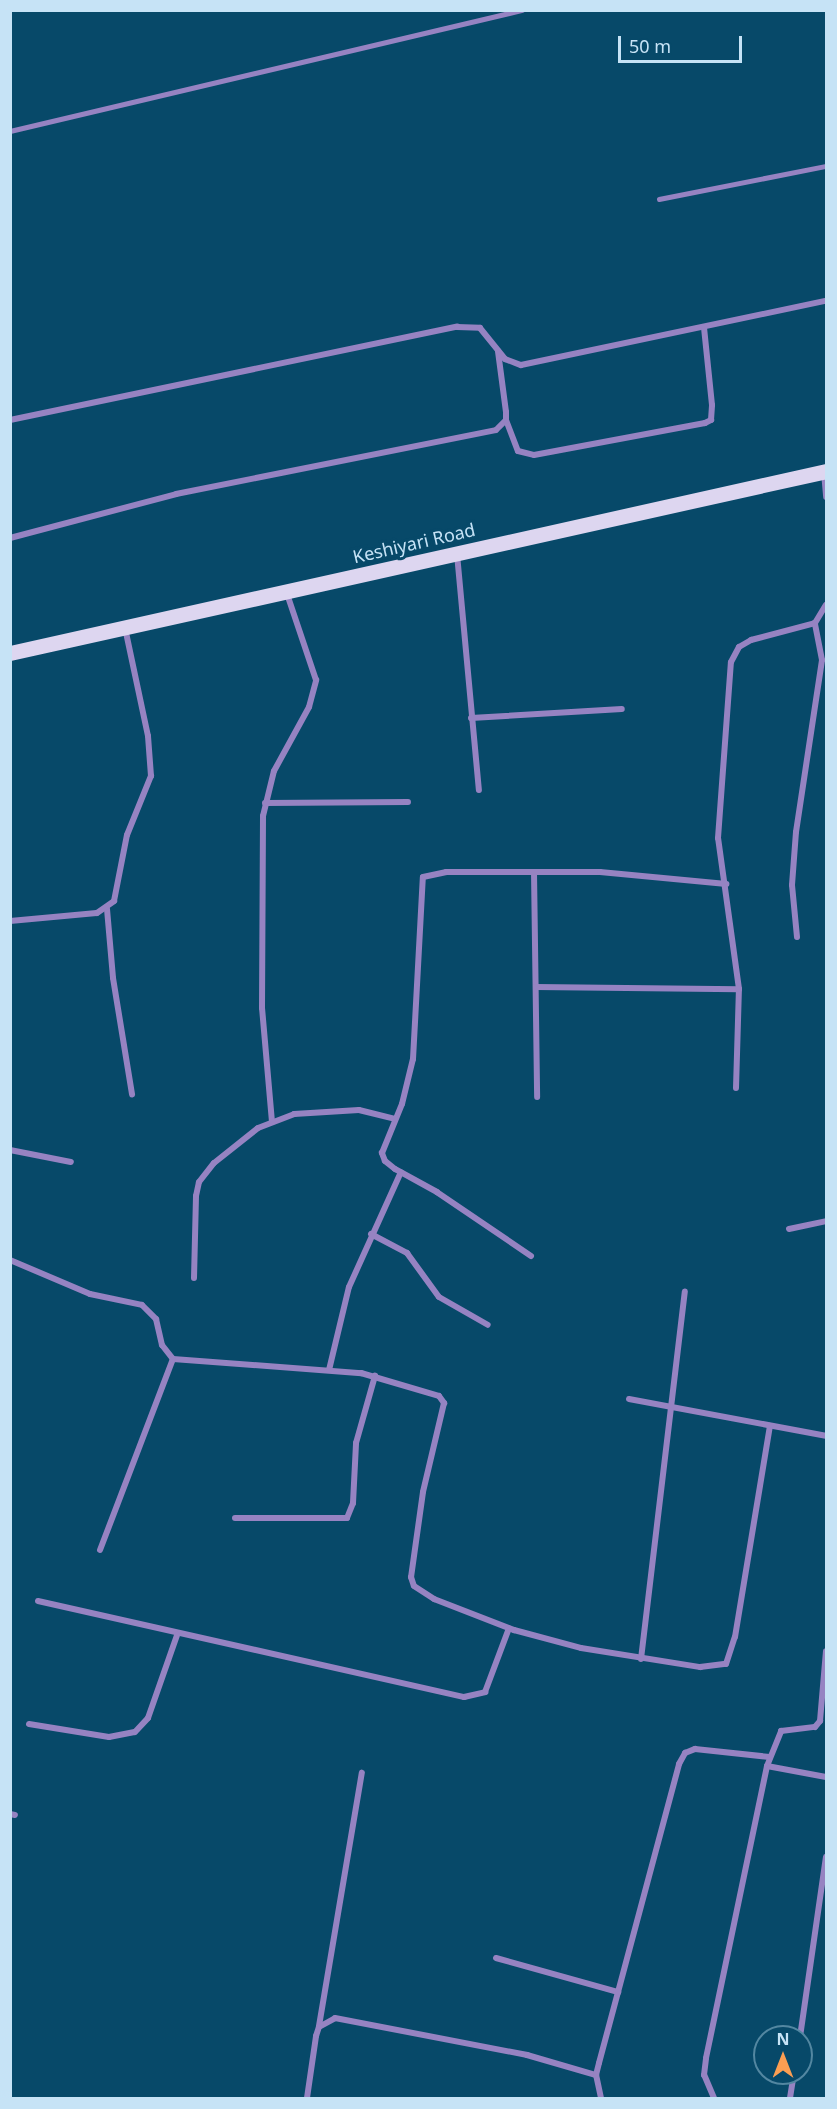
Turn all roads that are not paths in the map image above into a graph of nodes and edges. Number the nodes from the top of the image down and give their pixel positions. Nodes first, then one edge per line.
1 (522, 10) edge
2 (10, 131) edge
3 (826, 166) edge
4 (658, 199) dead end
5 (826, 301) edge
6 (704, 327) junction
7 (498, 351) junction
8 (10, 420) edge
9 (506, 420) junction
10 (825, 471) edge
11 (826, 497) edge
12 (10, 538) edge
13 (458, 553) junction
14 (286, 591) junction
15 (826, 605) edge
16 (814, 623) junction
17 (125, 627) junction
18 (10, 653) edge
19 (622, 709) dead end
20 (471, 717) junction
21 (479, 790) dead end
22 (408, 802) dead end
23 (265, 803) junction
24 (534, 872) junction
25 (726, 884) junction
26 (107, 909) junction
27 (10, 921) edge
28 (797, 937) dead end
29 (536, 987) junction
30 (739, 989) junction
31 (736, 1088) dead end
32 (132, 1094) dead end
33 (537, 1097) dead end
34 (395, 1119) junction
35 (273, 1122) junction
36 (10, 1150) edge
37 (71, 1162) dead end
38 (401, 1172) junction
39 (826, 1221) edge
40 (789, 1229) dead end
41 (371, 1234) junction
42 (531, 1256) dead end
43 (10, 1260) edge
44 (194, 1278) dead end
45 (685, 1292) dead end
46 (488, 1325) dead end
47 (173, 1359) junction
48 (329, 1370) junction
49 (375, 1376) junction
50 (629, 1399) dead end
51 (668, 1406) junction
52 (770, 1426) junction
53 (826, 1436) edge
54 (235, 1518) dead end
55 (100, 1550) dead end
56 (38, 1601) dead end
57 (509, 1628) junction
58 (177, 1635) junction
59 (826, 1651) edge
60 (641, 1659) junction
61 (29, 1724) dead end
62 (770, 1757) junction
63 (767, 1766) junction
64 (362, 1773) dead end
65 (826, 1777) edge
66 (826, 1857) edge
67 (496, 1958) dead end
68 (618, 1992) junction
69 (802, 2025) edge
70 (319, 2027) junction
71 (596, 2075) junction
72 (307, 2098) edge
73 (600, 2098) edge
74 (714, 2098) edge

1 - 2 lane
3 - 4 lane
5 - 6 street
6 - 7 street
6 - 9 street
7 - 8 street
7 - 9 street
9 - 12 street
10 - 11 street
10 - 13 main road, Keshiyari Road
13 - 14 main road, Keshiyari Road
13 - 20 street
14 - 17 main road, Keshiyari Road
14 - 23 street
15 - 16 street
16 - 25 street
16 - 28 street
17 - 18 main road, Keshiyari Road
17 - 26 street
19 - 20 street
20 - 21 street
22 - 23 street
23 - 35 street
24 - 25 street
24 - 29 street
24 - 34 street
25 - 30 street
26 - 27 street
26 - 32 street
29 - 30 street
29 - 33 street
30 - 31 street
34 - 35 street
34 - 38 street
35 - 44 street
36 - 37 street
38 - 41 street
38 - 42 street
39 - 40 street
41 - 46 street
41 - 48 street
43 - 47 street
45 - 51 street
47 - 48 street
47 - 55 street
48 - 49 street
49 - 54 street
49 - 57 street
50 - 51 street
51 - 52 street
51 - 60 street
52 - 53 street
52 - 60 street
56 - 58 street
57 - 58 street
57 - 60 street
58 - 61 street
59 - 62 street
62 - 63 street
62 - 68 street
63 - 65 street
63 - 74 street
64 - 70 street
66 - 69 street
67 - 68 street
68 - 71 street
70 - 71 street
70 - 72 street
71 - 73 street

